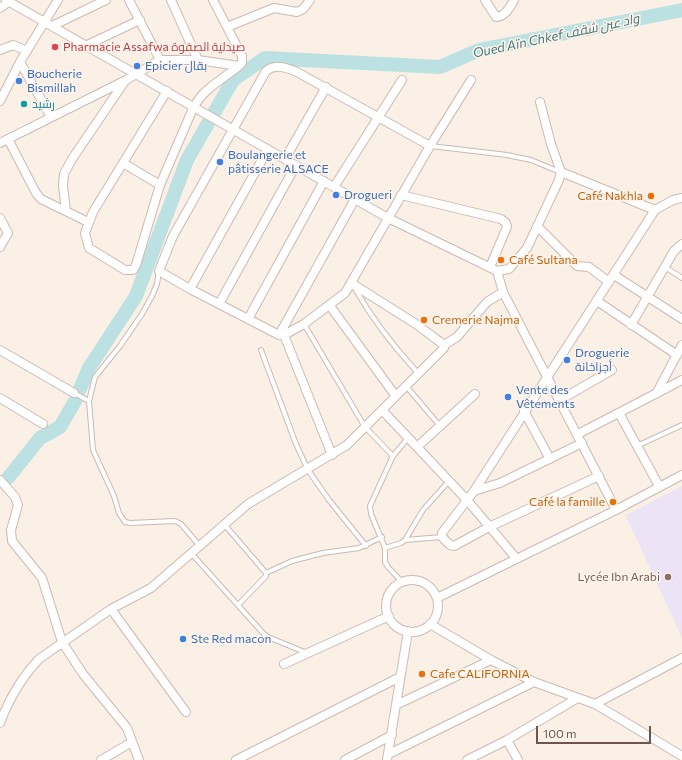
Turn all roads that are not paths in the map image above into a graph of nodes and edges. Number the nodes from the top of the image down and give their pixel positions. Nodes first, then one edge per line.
1 (58, 0) edge
2 (106, 0) edge
3 (129, 0) edge
4 (171, 0) edge
5 (213, 0) edge
6 (310, 0) edge
7 (485, 0) edge
8 (514, 0) edge
9 (9, 1) edge
10 (0, 8) edge
11 (140, 20) junction
12 (48, 25) junction
13 (227, 27) junction
14 (87, 45) junction
15 (0, 50) edge
16 (27, 51) junction
17 (160, 60) junction
18 (198, 60) junction
19 (20, 62) junction
20 (239, 66) junction
21 (137, 74) junction
22 (126, 80) junction
23 (402, 80) dead end
24 (471, 80) dead end
25 (326, 87) junction
26 (167, 91) junction
27 (0, 101) edge
28 (540, 102) dead end
29 (194, 106) junction
30 (51, 117) junction
31 (379, 117) junction
32 (232, 129) junction
33 (8, 139) junction
34 (0, 143) edge
35 (430, 146) junction
36 (268, 149) junction
37 (285, 159) junction
38 (123, 163) junction
39 (296, 166) junction
40 (561, 172) junction
41 (324, 182) junction
42 (160, 185) junction
43 (334, 187) junction
44 (401, 195) junction
45 (682, 198) edge
46 (355, 199) junction
47 (654, 210) junction
48 (66, 211) junction
49 (0, 218) edge
50 (388, 218) junction
51 (88, 222) junction
52 (537, 226) junction
53 (682, 244) edge
54 (0, 247) edge
55 (665, 268) junction
56 (493, 269) junction
57 (159, 271) junction
58 (611, 278) junction
59 (682, 278) edge
60 (351, 283) junction
61 (190, 289) junction
62 (503, 292) junction
63 (647, 297) junction
64 (596, 301) junction
65 (219, 304) junction
66 (330, 306) junction
67 (248, 319) junction
68 (682, 319) edge
69 (304, 324) junction
70 (631, 325) junction
71 (282, 335) junction
72 (444, 345) junction
73 (682, 345) edge
74 (0, 350) edge
75 (261, 350) dead end
76 (677, 355) junction
77 (612, 370) dead end
78 (418, 373) junction
79 (548, 376) junction
80 (682, 380) edge
81 (405, 385) junction
82 (74, 394) joint
83 (476, 394) dead end
84 (656, 394) junction
85 (395, 395) junction
86 (0, 398) edge
87 (560, 400) junction
88 (89, 401) junction
89 (382, 410) junction
90 (524, 411) junction
91 (619, 413) junction
92 (43, 424) dead end
93 (682, 425) edge
94 (440, 426) junction
95 (365, 427) junction
96 (578, 434) junction
97 (408, 438) junction
98 (582, 443) junction
99 (637, 446) junction
100 (417, 447) junction
101 (332, 454) junction
102 (393, 456) junction
103 (550, 458) junction
104 (308, 470) junction
105 (682, 475) edge
106 (599, 476) junction
107 (0, 480) edge
108 (449, 480) junction
109 (659, 486) junction
110 (474, 491) junction
111 (468, 500) junction
112 (616, 510) junction
113 (223, 524) junction
114 (489, 527) junction
115 (442, 537) junction
116 (382, 538) junction
117 (405, 540) junction
118 (199, 545) junction
119 (366, 546) junction
120 (385, 548) junction
121 (191, 554) junction
122 (516, 558) junction
123 (266, 573) junction
124 (402, 582) junction
125 (437, 598) junction
126 (239, 604) junction
127 (111, 609) junction
128 (389, 616) junction
129 (430, 624) junction
130 (408, 631) junction
131 (62, 642) junction
132 (307, 653) junction
133 (682, 658) edge
134 (491, 660) junction
135 (284, 664) dead end
136 (400, 677) junction
137 (534, 682) junction
138 (576, 699) junction
139 (595, 704) junction
140 (396, 705) junction
141 (186, 712) dead end
142 (0, 723) edge
143 (392, 735) junction
144 (507, 740) junction
145 (132, 742) junction
146 (682, 756) edge
147 (388, 757) edge
148 (102, 760) edge
149 (139, 760) edge
150 (239, 760) edge
151 (345, 760) edge
152 (467, 760) edge
153 (518, 760) edge

1 - 12 street
2 - 12 street
3 - 11 street
4 - 18 street
5 - 13 street
6 - 13 street
7 - 8 street
9 - 10 street
9 - 12 street
11 - 14 street
11 - 17 street
12 - 14 street
12 - 16 street
13 - 20 street
14 - 21 street
15 - 16 street
16 - 19 street
17 - 18 street
17 - 21 street
18 - 20 street
19 - 27 street
19 - 30 street
20 - 29 street
21 - 22 street
21 - 26 street
22 - 30 street
22 - 48 street
23 - 31 street
24 - 35 street
25 - 31 street
25 - 32 street
25 - 37 street
26 - 29 street
26 - 38 street
28 - 40 street
29 - 32 street
29 - 42 street
30 - 33 street
31 - 35 street
31 - 43 street
32 - 36 street
32 - 57 street
33 - 34 street
33 - 48 street
35 - 40 lane
35 - 44 street
36 - 37 street
36 - 61 street
37 - 39 street
38 - 42 street
38 - 51 street
39 - 41 street
39 - 65 street
40 - 47 street
40 - 52 street
41 - 43 street
41 - 67 street
42 - 51 street
43 - 46 street
44 - 50 street
44 - 56 street
45 - 47 street
46 - 50 street
46 - 71 street
47 - 58 street
48 - 51 street
49 - 54 street
50 - 56 street
50 - 60 street
52 - 56 street
52 - 58 street
53 - 55 street
55 - 59 lane
55 - 63 street
56 - 62 street
57 - 61 street
57 - 88 lane
58 - 63 street
58 - 64 street
60 - 66 street
60 - 72 street
60 - 78 lane
61 - 65 street
62 - 72 street
62 - 79 street
63 - 68 street
63 - 70 street
64 - 70 street
64 - 79 street
65 - 67 street
66 - 69 street
66 - 85 street
67 - 71 street
69 - 71 street
69 - 95 lane
70 - 76 street
71 - 101 street
72 - 78 street
73 - 76 street
74 - 82 street
75 - 104 lane
76 - 84 street
77 - 87 street
78 - 81 street
79 - 87 street
79 - 90 street
80 - 84 street
81 - 85 street
81 - 94 lane
82 - 88 lane
83 - 94 street
84 - 91 street
85 - 89 street
86 - 92 street
87 - 96 street
88 - 118 lane
89 - 95 street
89 - 97 street
90 - 103 street
90 - 110 street
91 - 96 street
91 - 99 street
93 - 99 lane
94 - 100 street
95 - 101 street
95 - 102 lane
96 - 98 street
97 - 100 street
97 - 102 lane
98 - 103 street
98 - 106 street
99 - 109 street
100 - 108 street
101 - 104 street
102 - 116 lane
103 - 110 street
104 - 113 street
104 - 119 lane
105 - 109 street
106 - 112 street
106 - 114 street
107 - 131 street
108 - 111 street
108 - 117 lane
109 - 112 street
110 - 111 street
111 - 114 street
111 - 115 street
112 - 122 street
113 - 118 street
113 - 123 lane
114 - 115 street
114 - 122 street
115 - 117 lane
116 - 119 lane
116 - 120 lane
117 - 120 lane
118 - 121 street
119 - 123 lane
120 - 124 lane
121 - 126 lane
121 - 127 street
122 - 125 street
123 - 126 lane
124 - 125 street
124 - 128 street
125 - 129 street
126 - 132 lane
127 - 131 street
127 - 141 street
128 - 130 street
128 - 132 street
129 - 130 street
129 - 134 street
130 - 136 street
131 - 142 street
131 - 145 street
132 - 135 street
133 - 139 street
134 - 137 street
134 - 140 street
136 - 140 street
136 - 150 street
137 - 138 street
137 - 147 street
138 - 139 street
138 - 144 street
139 - 146 street
140 - 143 street
143 - 147 street
143 - 151 street
144 - 152 street
144 - 153 street
145 - 148 street
145 - 149 street

